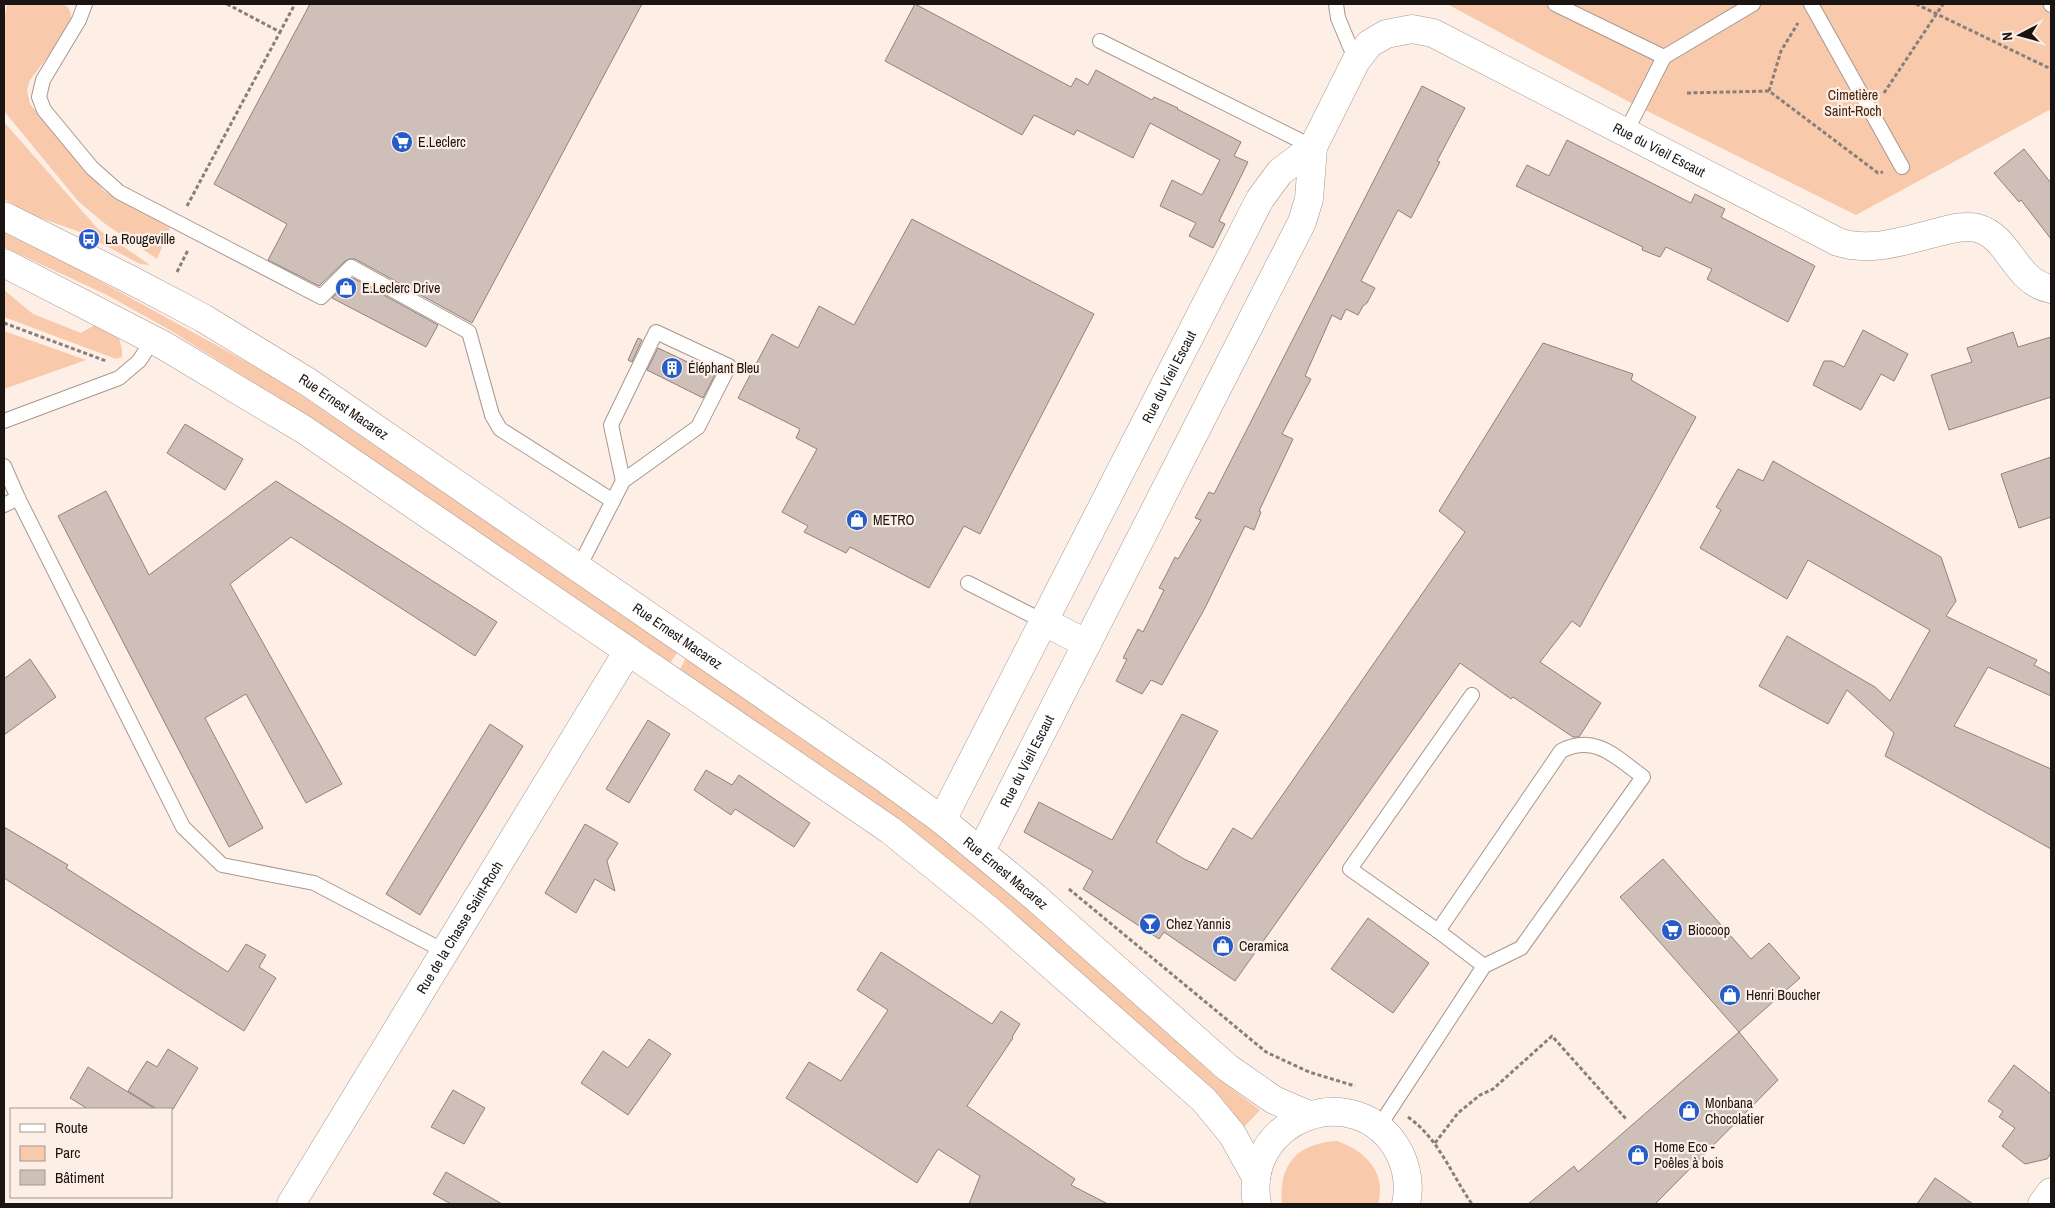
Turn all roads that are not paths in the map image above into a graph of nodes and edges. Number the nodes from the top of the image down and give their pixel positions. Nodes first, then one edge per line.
1 (85, 4) edge
2 (1336, 4) edge
3 (1555, 4) edge
4 (1753, 4) edge
5 (1811, 4) edge
6 (1100, 41) dead end
7 (1664, 57) junction
8 (1356, 61) junction
9 (1626, 132) junction
10 (1313, 147) junction
11 (1902, 167) road end
12 (4, 216) edge
13 (4, 263) edge
14 (2051, 290) edge
15 (153, 340) junction
16 (4, 421) edge
17 (4, 466) edge
18 (623, 481) junction
19 (18, 498) junction
20 (613, 501) junction
21 (4, 505) edge
22 (579, 567) junction
23 (968, 583) dead end
24 (1043, 621) junction
25 (1087, 644) junction
26 (628, 651) junction
27 (1472, 695) dead end
28 (942, 820) junction
29 (981, 851) junction
30 (1438, 931) junction
31 (444, 951) junction
32 (1484, 966) junction
33 (1309, 1115) junction
34 (1378, 1128) junction
35 (1407, 1192) edge
36 (2051, 1192) edge
37 (1255, 1195) edge
38 (291, 1204) edge
39 (1425, 1204) edge
40 (2042, 1204) edge

1 - 20 lane
2 - 8 lane
3 - 7 lane
4 - 7 lane
5 - 11 lane
6 - 10 lane
7 - 9 lane
8 - 9 main road, Rue du Vieil Escaut
8 - 10 main road, Rue du Vieil Escaut
9 - 14 main road, Rue du Vieil Escaut
10 - 24 main road, Rue du Vieil Escaut
10 - 25 main road, Rue du Vieil Escaut
12 - 22 main road, Rue Ernest Macarez
13 - 15 main road, Rue Ernest Macarez
15 - 16 lane
15 - 26 main road, Rue Ernest Macarez
17 - 19 lane
18 - 18 lane
18 - 20 lane
19 - 21 lane
19 - 31 lane
20 - 22 lane
22 - 28 main road, Rue Ernest Macarez
23 - 24 lane
24 - 25 main road
24 - 28 main road, Rue du Vieil Escaut
25 - 29 main road, Rue du Vieil Escaut
26 - 31 main road, Rue de la Chasse Saint-Roch
26 - 37 main road, Rue Ernest Macarez
27 - 30 lane
28 - 29 main road, Rue Ernest Macarez
29 - 33 main road, Rue Ernest Macarez
30 - 32 lane
30 - 32 lane
31 - 38 main road, Rue de la Chasse Saint-Roch
32 - 34 lane
33 - 34 main road, Rue Ernest Macarez
33 - 37 main road, Rue Ernest Macarez
34 - 35 main road, Rue Ernest Macarez
35 - 39 main road, Rue Ernest Macarez
36 - 40 main road

